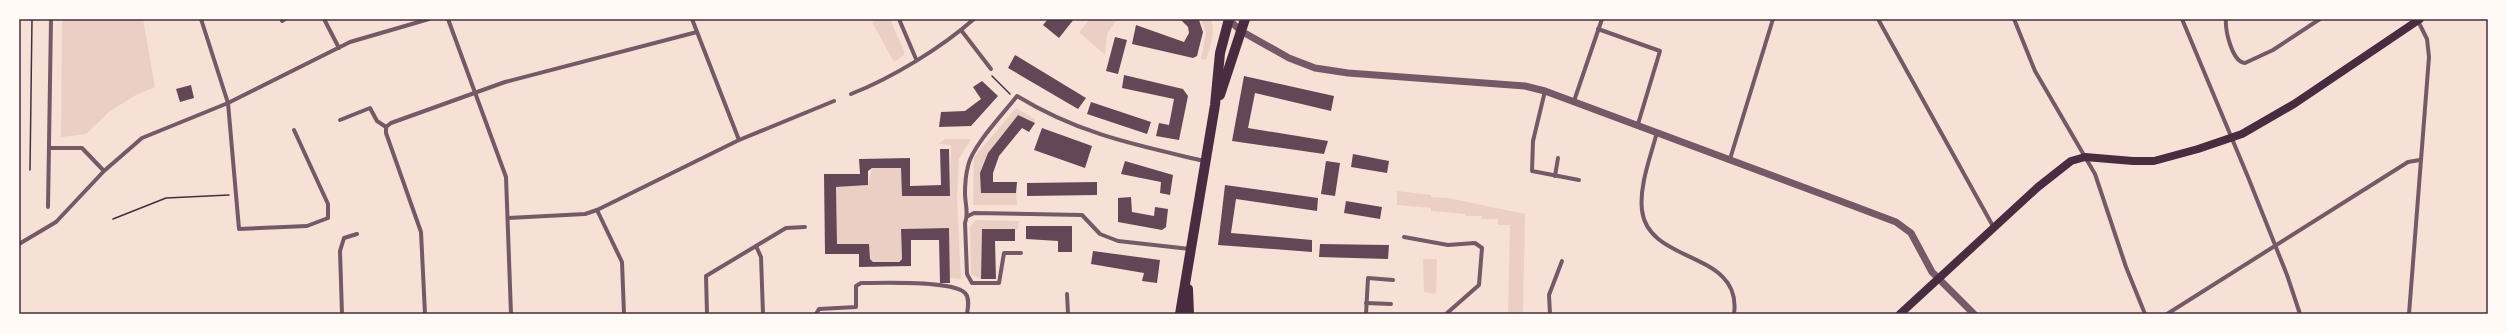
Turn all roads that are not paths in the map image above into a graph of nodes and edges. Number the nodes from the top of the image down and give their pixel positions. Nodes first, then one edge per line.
1 (51, 19) edge
2 (201, 19) edge
3 (324, 19) edge
4 (429, 19) edge
5 (448, 19) edge
6 (692, 19) edge
7 (900, 19) edge
8 (974, 19) edge
9 (1245, 19) edge
10 (1602, 19) edge
11 (1773, 19) edge
12 (1878, 19) edge
13 (2014, 19) edge
14 (2182, 19) edge
15 (2226, 19) edge
16 (2320, 19) edge
17 (2419, 20) edge
18 (1228, 22) edge
19 (1598, 29) junction
20 (961, 30) junction
21 (697, 32) junction
22 (1241, 32) junction
23 (338, 48) junction
24 (916, 59) junction
25 (992, 69) road end
26 (1545, 91) junction
27 (474, 92) junction
28 (851, 94) dead end
29 (834, 101) dead end
30 (1574, 101) junction
31 (228, 103) junction
32 (1216, 105) junction
33 (340, 120) dead end
34 (1638, 124) junction
35 (386, 127) junction
36 (294, 130) dead end
37 (1657, 131) junction
38 (2232, 138) junction
39 (739, 140) junction
40 (49, 148) junction
41 (2085, 157) junction
42 (1558, 158) dead end
43 (1730, 159) junction
44 (2420, 160) junction
45 (1204, 161) junction
46 (104, 171) junction
47 (1555, 176) junction
48 (1579, 180) dead end
49 (48, 207) dead end
50 (597, 210) junction
51 (968, 216) junction
52 (508, 218) junction
53 (804, 227) dead end
54 (1994, 229) junction
55 (357, 234) dead end
56 (1404, 237) dead end
57 (19, 244) edge
58 (756, 246) junction
59 (2276, 246) junction
60 (1190, 249) junction
61 (1021, 253) dead end
62 (1562, 261) dead end
63 (1188, 268) junction
64 (1939, 279) junction
65 (1392, 280) dead end
66 (1067, 294) dead end
67 (1366, 303) junction
68 (1391, 304) dead end
69 (342, 314) edge
70 (425, 314) edge
71 (511, 314) edge
72 (624, 314) edge
73 (707, 314) edge
74 (763, 314) edge
75 (816, 314) edge
76 (967, 314) edge
77 (1068, 314) edge
78 (1180, 314) edge
79 (1189, 314) edge
80 (1366, 314) edge
81 (1446, 314) edge
82 (1550, 314) edge
83 (1734, 314) edge
84 (1900, 314) edge
85 (1974, 314) edge
86 (2145, 314) edge
87 (2167, 314) edge
88 (2300, 314) edge
89 (2409, 314) edge

1 - 40 street
2 - 31 street
3 - 23 street
4 - 23 street
5 - 27 street
6 - 21 street
7 - 24 street
8 - 20 street
9 - 22 highway
10 - 19 street
11 - 43 street
12 - 54 street
13 - 41 street
14 - 38 street
15 - 16 street
17 - 38 main road
17 - 44 street
18 - 22 street
18 - 32 highway
19 - 30 street
19 - 34 street
20 - 24 street
20 - 25 street
21 - 27 street
21 - 39 street
22 - 26 street
22 - 32 highway
23 - 31 street
24 - 28 street
26 - 30 street
26 - 47 street
27 - 35 street
27 - 52 street
29 - 39 street
30 - 34 street
31 - 36 street
31 - 46 street
32 - 45 highway
33 - 35 street
34 - 37 street
35 - 70 street
37 - 43 street
37 - 83 street
38 - 41 main road
38 - 59 street
39 - 50 street
40 - 46 street
40 - 49 street
41 - 54 main road
41 - 86 street
42 - 47 street
43 - 64 street
44 - 59 street
44 - 89 street
45 - 51 street
45 - 60 highway
46 - 57 street
47 - 48 street
50 - 52 street
50 - 72 street
51 - 60 street
51 - 61 street
52 - 71 street
53 - 58 street
54 - 64 main road
55 - 69 street
56 - 81 street
58 - 73 street
58 - 74 street
59 - 87 street
59 - 88 street
60 - 63 highway
62 - 82 street
63 - 78 highway
63 - 79 highway
64 - 84 main road
64 - 85 street
65 - 67 street
66 - 77 street
67 - 68 street
67 - 80 street
75 - 76 street

